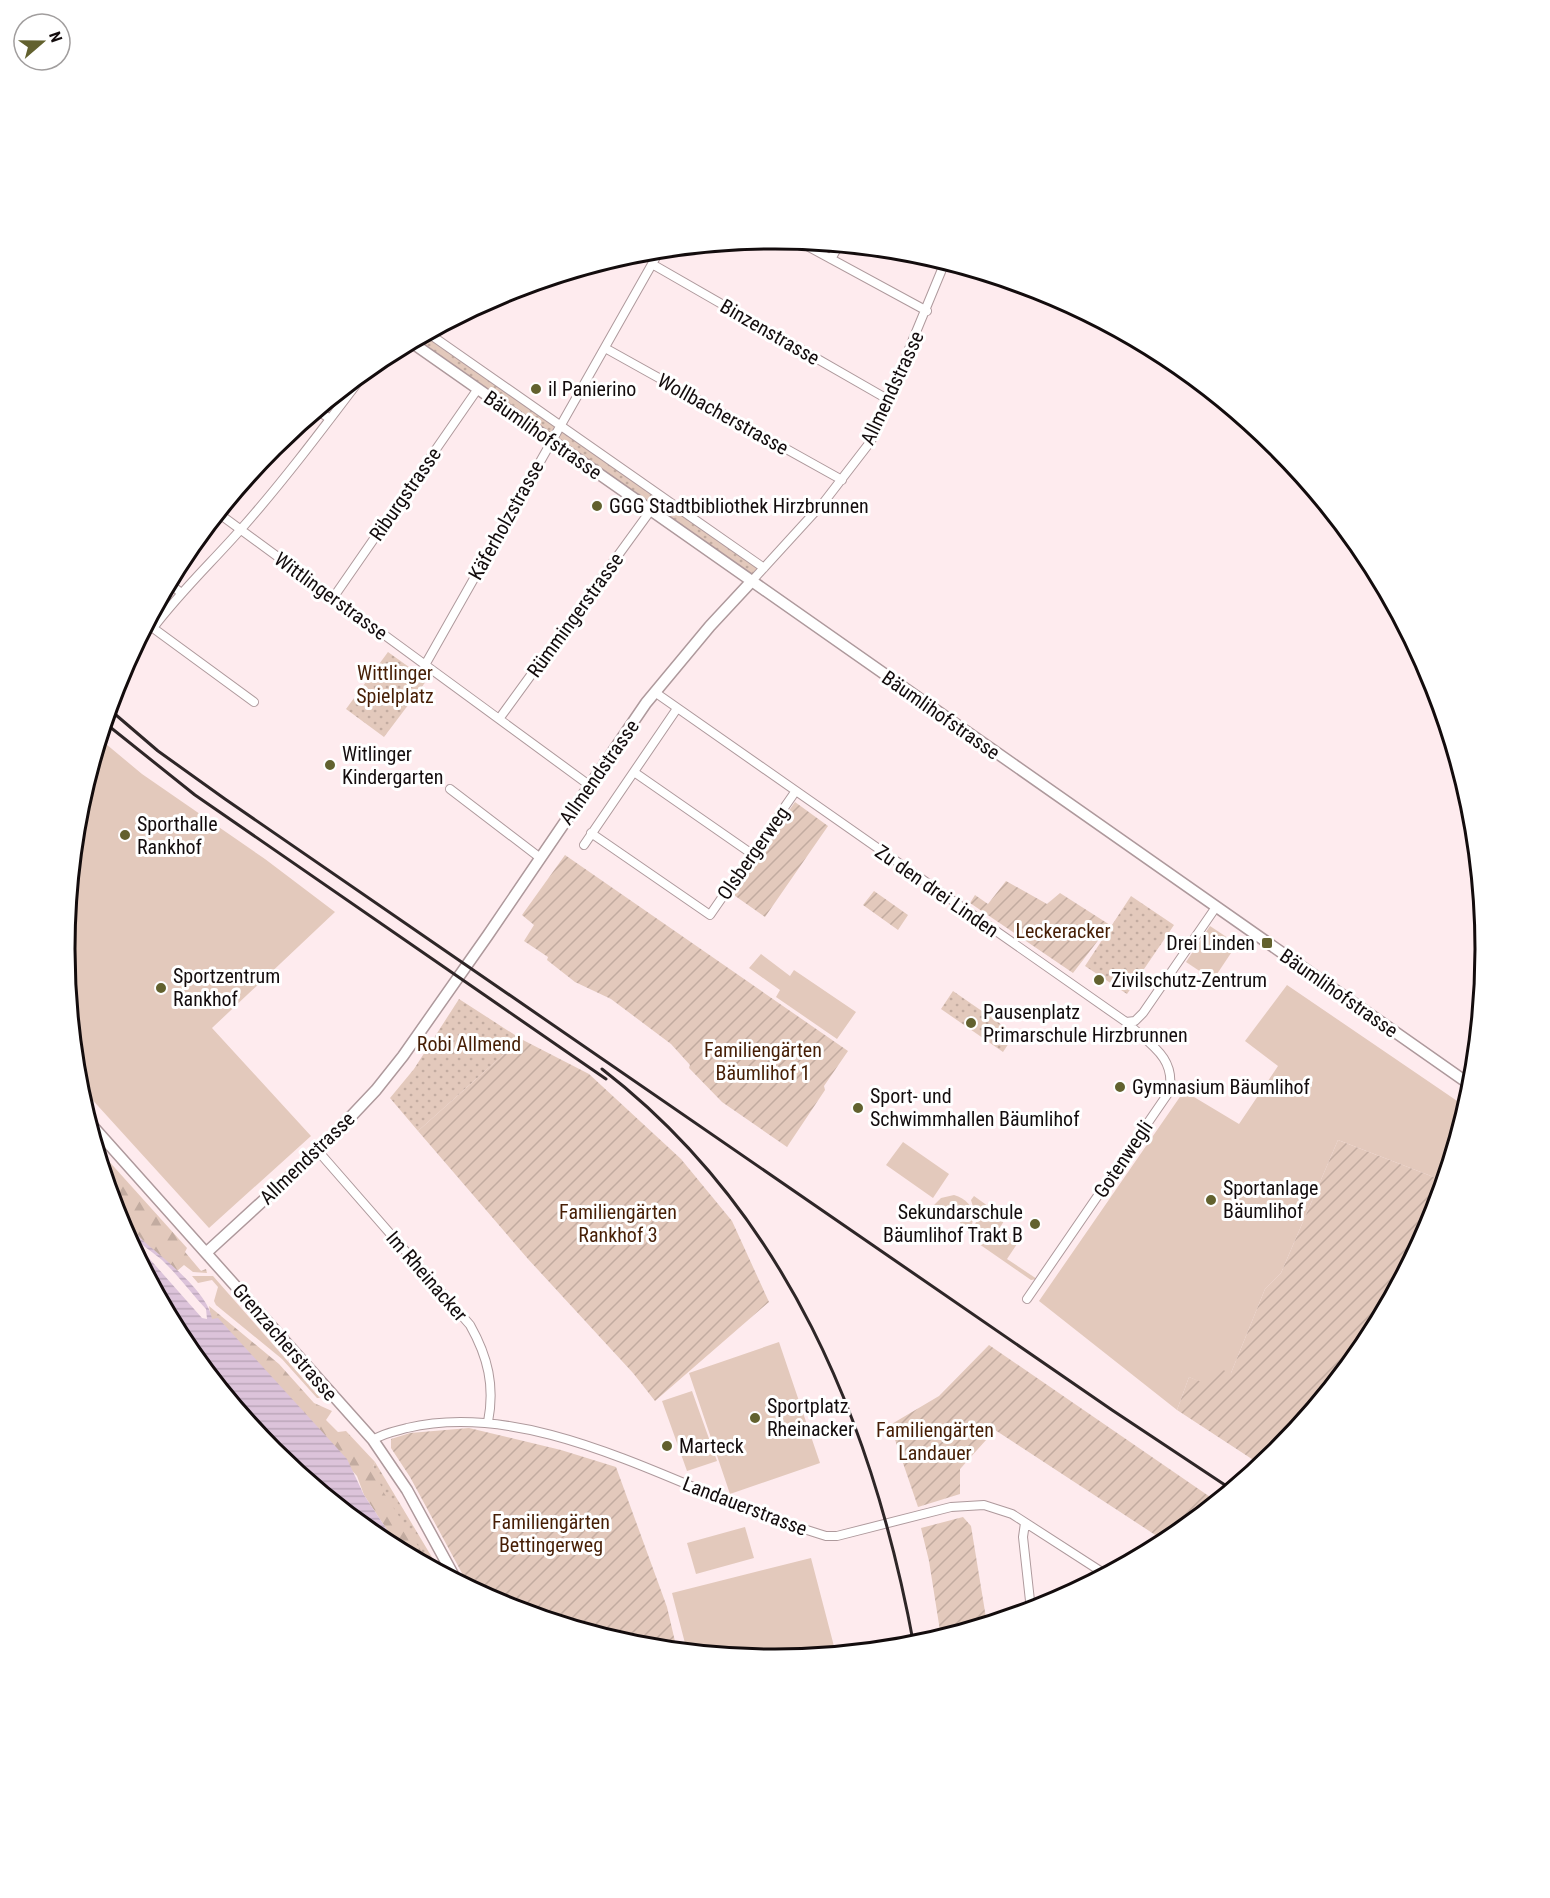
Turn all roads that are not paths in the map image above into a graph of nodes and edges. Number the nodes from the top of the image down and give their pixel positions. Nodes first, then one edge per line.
1 (814, 250) edge
2 (835, 252) edge
3 (655, 259) edge
4 (831, 259) junction
5 (652, 264) junction
6 (942, 270) edge
7 (927, 311) junction
8 (435, 338) edge
9 (418, 347) edge
10 (605, 348) junction
11 (477, 390) junction
12 (349, 394) edge
13 (889, 400) junction
14 (324, 415) edge
15 (330, 419) junction
16 (560, 425) junction
17 (551, 441) junction
18 (842, 480) junction
19 (651, 510) junction
20 (224, 518) edge
21 (240, 530) junction
22 (764, 568) junction
23 (750, 582) junction
24 (176, 588) edge
25 (180, 592) junction
26 (333, 598) junction
27 (153, 628) edge
28 (153, 628) edge
29 (425, 665) junction
30 (656, 693) junction
31 (254, 702) dead end
32 (676, 710) junction
33 (499, 719) junction
34 (634, 772) junction
35 (589, 785) junction
36 (450, 789) dead end
37 (795, 792) junction
38 (591, 834) junction
39 (584, 845) dead end
40 (752, 854) junction
41 (539, 857) junction
42 (1216, 906) junction
43 (1125, 1022) junction
44 (1463, 1080) edge
45 (101, 1136) edge
46 (318, 1150) junction
47 (207, 1252) junction
48 (1028, 1299) dead end
49 (489, 1422) junction
50 (373, 1440) junction
51 (1025, 1523) junction
52 (450, 1569) edge
53 (1099, 1569) edge
54 (1030, 1601) edge

1 - 4 street
2 - 4 street
3 - 5 street, Käferholzstrasse
4 - 7 street
5 - 10 street, Käferholzstrasse
5 - 13 street, Binzenstrasse
6 - 7 street, Allmendstrasse
7 - 13 street, Allmendstrasse
8 - 16 street, Bäumlihofstrasse
9 - 11 main road, Bäumlihofstrasse
10 - 16 street, Käferholzstrasse
10 - 18 street, Wollbacherstrasse
11 - 17 main road, Bäumlihofstrasse
11 - 26 street, Riburgstrasse
12 - 15 street
13 - 18 street, Allmendstrasse
14 - 15 street
15 - 21 street
16 - 17 street, Käferholzstrasse
16 - 22 street, Bäumlihofstrasse
17 - 19 main road, Bäumlihofstrasse
17 - 29 street, Käferholzstrasse
18 - 22 street, Allmendstrasse
19 - 23 main road, Bäumlihofstrasse
19 - 33 street, Rümmingerstrasse
20 - 21 street, Wittlingerstrasse
21 - 25 street
21 - 26 street, Wittlingerstrasse
22 - 23 street, Allmendstrasse
23 - 30 main road, Allmendstrasse
23 - 42 main road, Bäumlihofstrasse
24 - 25 street
25 - 27 street
26 - 29 street, Wittlingerstrasse
28 - 31 street
29 - 33 street, Wittlingerstrasse
30 - 32 street, Zu den drei Linden
30 - 35 main road, Allmendstrasse
32 - 34 street, Allmendstrasse
32 - 37 street, Zu den drei Linden
33 - 35 street, Wittlingerstrasse
34 - 38 street, Allmendstrasse
34 - 40 street
35 - 41 main road, Allmendstrasse
36 - 41 street
37 - 40 street, Olsbergerweg
37 - 43 street, Zu den drei Linden
38 - 39 street, Allmendstrasse
38 - 40 street, Olsbergerweg
41 - 46 main road, Allmendstrasse
42 - 43 street
42 - 44 main road, Bäumlihofstrasse
43 - 48 street, Gotenwegli
45 - 47 main road, Grenzacherstrasse
46 - 47 main road, Allmendstrasse
46 - 49 street, Im Rheinacker
47 - 50 main road, Grenzacherstrasse
49 - 50 street, Landauerstrasse
49 - 51 street, Landauerstrasse
50 - 52 main road, Grenzacherstrasse
51 - 53 street, Landauerstrasse
51 - 54 street

